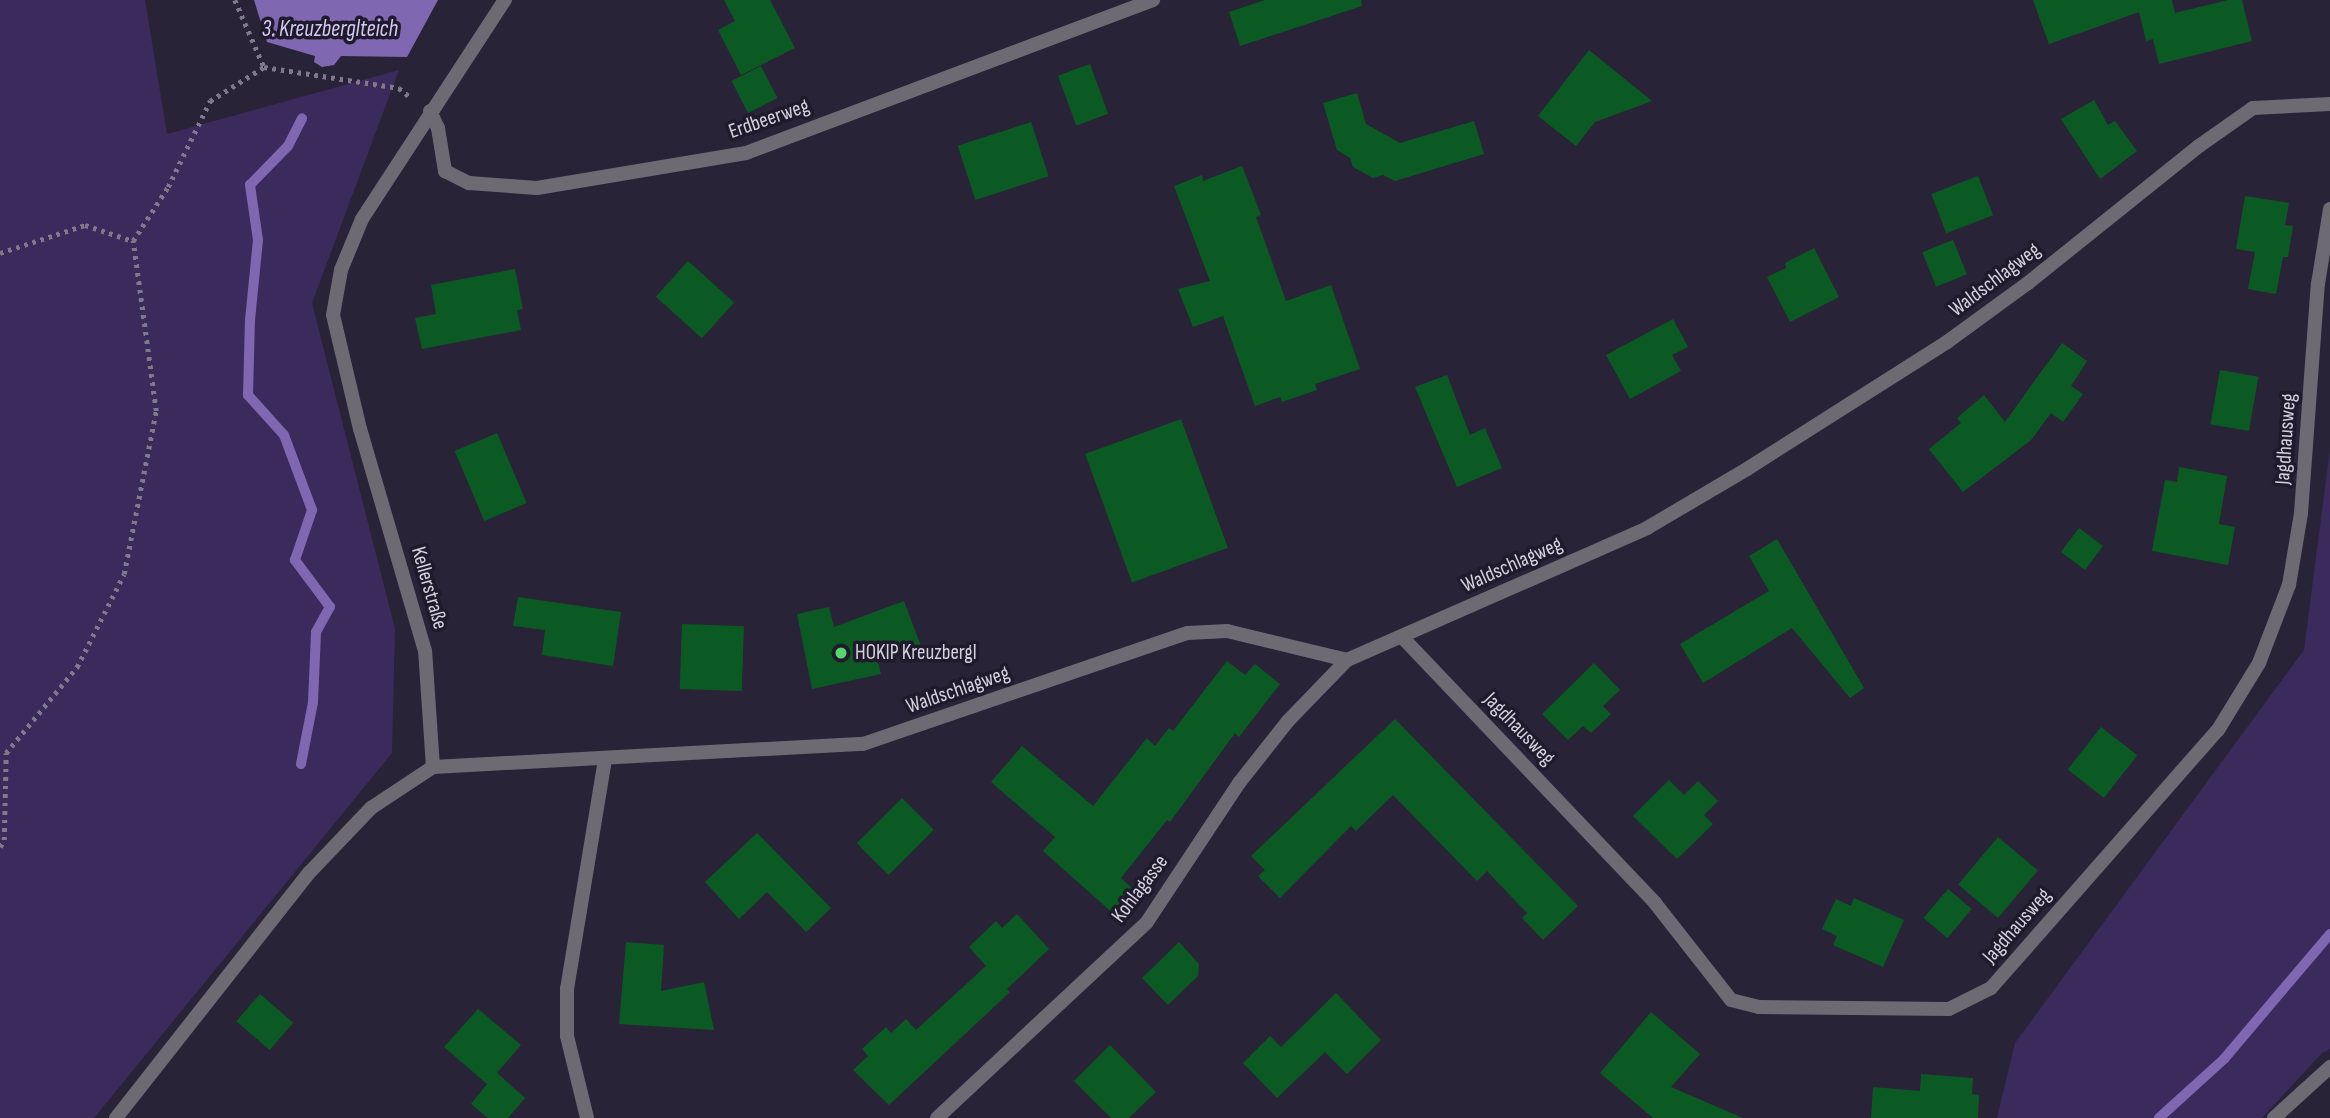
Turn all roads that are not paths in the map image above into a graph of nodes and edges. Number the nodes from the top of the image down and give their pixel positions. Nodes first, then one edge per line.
1 (505, 0) edge
2 (1153, 0) edge
3 (2330, 104) edge
4 (430, 111) junction
5 (2330, 209) edge
6 (1402, 636) junction
7 (1347, 660) junction
8 (605, 760) junction
9 (433, 767) junction
10 (2330, 1066) edge
11 (117, 1118) edge
12 (587, 1118) edge
13 (937, 1118) edge
14 (2274, 1118) edge

1 - 4 street, Kellerstraße
2 - 4 street, Erdbeerweg
3 - 6 street, Waldschlagweg
4 - 9 street, Kellerstraße
5 - 6 street, Jagdhausweg
6 - 7 street, Waldschlagweg
7 - 8 street, Waldschlagweg
7 - 13 street, Kohlagasse
8 - 9 street, Waldschlagweg
8 - 12 street
9 - 11 street
10 - 14 street

